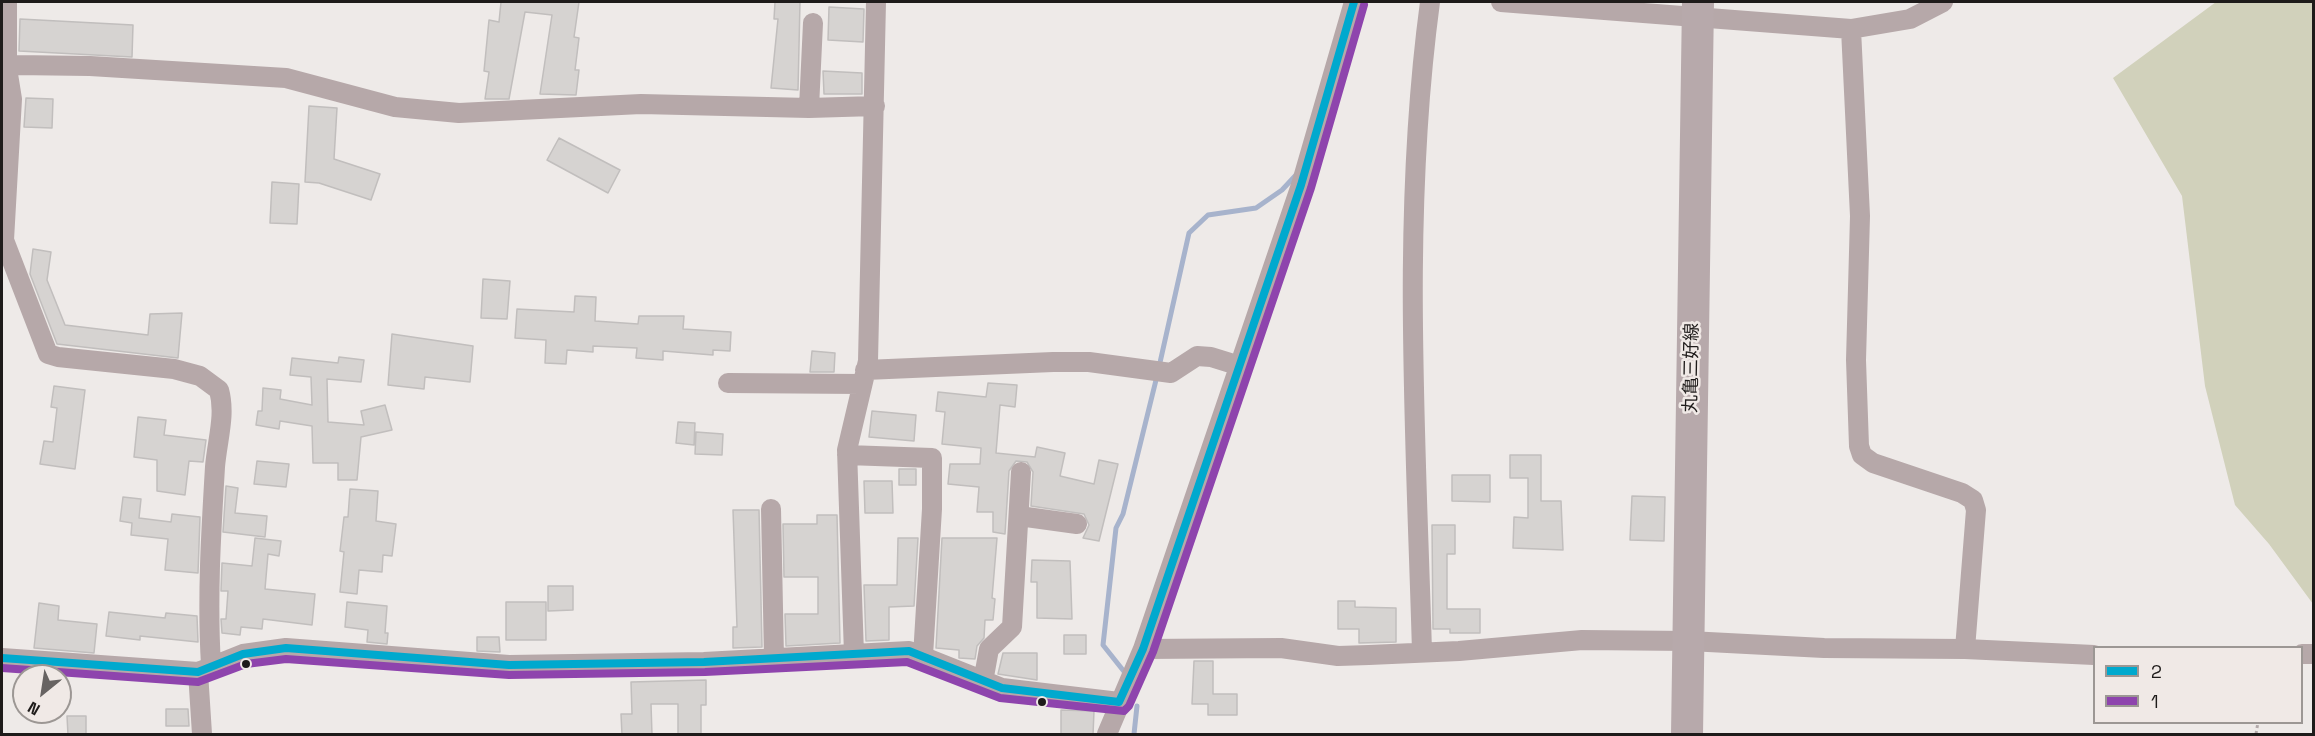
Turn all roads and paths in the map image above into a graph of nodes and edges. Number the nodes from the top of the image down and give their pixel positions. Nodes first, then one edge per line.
1 (7, 2) edge
2 (876, 2) edge
3 (1354, 2) edge
4 (1430, 2) edge
5 (1501, 2) edge
6 (1942, 2) edge
7 (1698, 10) edge
8 (813, 23) dead end
9 (1851, 29) junction
10 (4, 68) edge
11 (875, 105) junction
12 (809, 108) junction
13 (1240, 366) junction
14 (863, 377) junction
15 (728, 383) dead end
16 (847, 455) junction
17 (1021, 472) dead end
18 (771, 509) dead end
19 (1019, 516) junction
20 (1077, 524) dead end
21 (1689, 641) junction
22 (1143, 649) junction
23 (1965, 649) junction
24 (1422, 652) junction
25 (854, 654) junction
26 (2093, 655) edge
27 (923, 656) junction
28 (2, 658) edge
29 (774, 658) junction
30 (204, 668) junction
31 (983, 682) junction
32 (1119, 702) junction
33 (202, 735) edge
34 (1107, 735) edge
35 (1687, 735) edge

1 - 10 street
2 - 11 street
3 - 13 street
4 - 24 street
5 - 7 street
6 - 9 street
7 - 9 street
7 - 21 main road, 丸亀三好線
8 - 12 street
9 - 23 street
10 - 12 street
10 - 30 street
11 - 12 street
11 - 14 street
13 - 14 street
13 - 22 street
14 - 15 street
14 - 16 street
16 - 25 street
16 - 27 street
17 - 19 street
18 - 29 street
19 - 20 street
19 - 31 street
21 - 23 street
21 - 24 street
21 - 35 main road, 丸亀三好線
22 - 24 street
22 - 32 street
23 - 26 street
25 - 27 street
25 - 29 street
27 - 31 street
28 - 30 street
29 - 30 street
30 - 33 street
31 - 32 street
32 - 34 street

